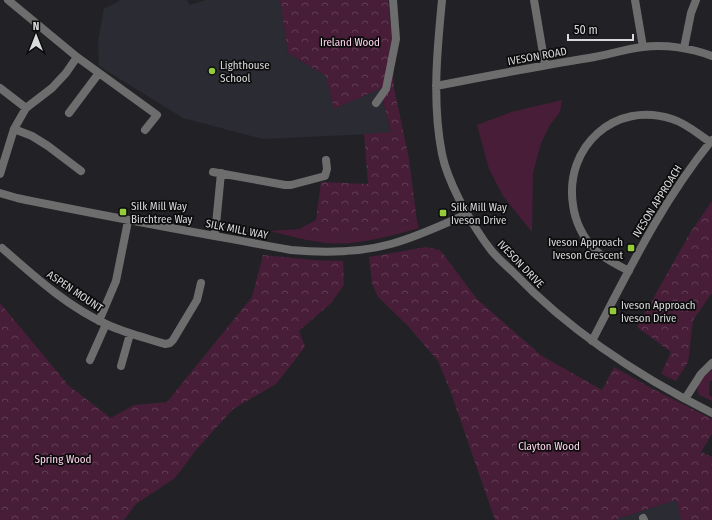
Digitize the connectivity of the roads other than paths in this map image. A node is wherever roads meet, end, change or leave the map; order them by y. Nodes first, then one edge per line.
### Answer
1 (8, 0) edge
2 (393, 0) edge
3 (442, 0) edge
4 (534, 0) edge
5 (635, 0) edge
6 (696, 0) edge
7 (644, 47) junction
8 (684, 48) junction
9 (712, 56) edge
10 (77, 57) junction
11 (545, 65) junction
12 (98, 73) junction
13 (436, 86) junction
14 (0, 88) edge
15 (376, 103) dead end
16 (26, 108) junction
17 (69, 113) dead end
18 (14, 129) junction
19 (145, 130) dead end
20 (711, 141) edge
21 (326, 160) dead end
22 (81, 171) dead end
23 (213, 172) dead end
24 (222, 173) junction
25 (0, 174) edge
26 (0, 193) edge
27 (467, 214) junction
28 (128, 221) junction
29 (215, 236) junction
30 (2, 248) dead end
31 (628, 271) junction
32 (201, 283) dead end
33 (102, 322) junction
34 (130, 334) junction
35 (592, 341) junction
36 (90, 360) dead end
37 (712, 364) edge
38 (121, 366) dead end
39 (685, 400) junction
40 (712, 413) edge

1 - 10 street
2 - 15 street
3 - 13 street, IVESON DRIVE
4 - 11 street
5 - 7 street
6 - 8 street
7 - 8 street, IVESON ROAD
7 - 11 street, IVESON ROAD
8 - 9 street, IVESON ROAD
10 - 12 street
10 - 16 street
11 - 13 street, IVESON ROAD
12 - 17 street
12 - 19 street
13 - 27 street, IVESON DRIVE
14 - 16 street
16 - 18 street
18 - 22 street
18 - 25 street
20 - 31 street, IVESON APPROACH
20 - 31 street
21 - 24 street
23 - 24 street
24 - 29 street
26 - 28 street, SILK MILL WAY
27 - 29 street, SILK MILL WAY
27 - 35 street, IVESON DRIVE
28 - 29 street, SILK MILL WAY
28 - 33 street
30 - 33 street, ASPEN MOUNT
31 - 35 street, IVESON APPROACH
32 - 34 street, ASPEN MOUNT
33 - 34 street, ASPEN MOUNT
33 - 36 street
34 - 38 street
35 - 39 street, IVESON DRIVE
37 - 39 street
39 - 40 street, IVESON DRIVE

